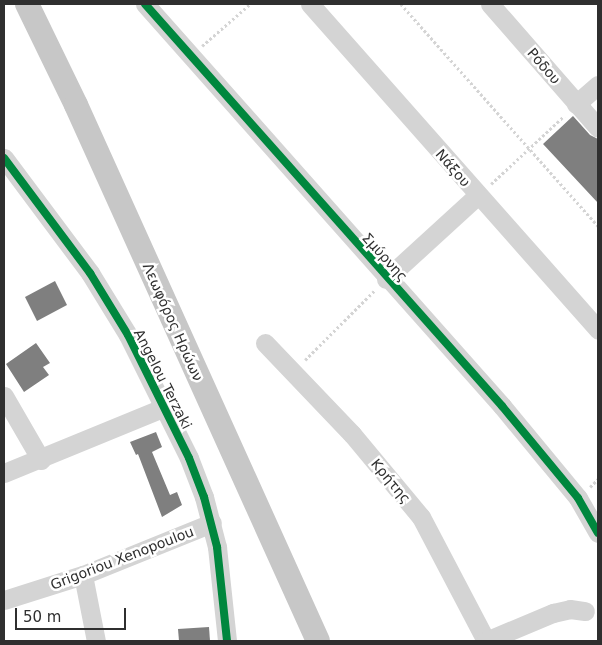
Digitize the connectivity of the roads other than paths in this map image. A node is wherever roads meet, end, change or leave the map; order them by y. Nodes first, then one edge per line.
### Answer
1 (145, 4) edge
2 (310, 4) edge
3 (490, 4) edge
4 (28, 6) edge
5 (598, 85) edge
6 (576, 104) junction
7 (598, 128) edge
8 (4, 158) edge
9 (477, 196) junction
10 (386, 279) junction
11 (598, 330) edge
12 (265, 343) dead end
13 (4, 396) edge
14 (164, 407) junction
15 (41, 460) junction
16 (4, 472) edge
17 (212, 523) junction
18 (598, 533) edge
19 (83, 575) junction
20 (4, 600) edge
21 (585, 612) dead end
22 (96, 641) edge
23 (227, 641) edge
24 (318, 641) edge
25 (486, 641) edge

1 - 10 street, Σμύρνης
2 - 9 street, Νάξου
3 - 6 street, Ρόδου
4 - 24 main road, Λεωφόρος Ηρώων
5 - 6 street
6 - 7 street, Ρόδου
8 - 14 street, Angelou Terzaki
9 - 10 street
9 - 11 street, Νάξου
10 - 18 street, Σμύρνης
12 - 25 street, Κρήτης
13 - 15 street
14 - 15 street
14 - 17 street, Angelou Terzaki
15 - 16 street
17 - 19 street, Grigoriou Xenopoulou
17 - 23 street, Angelou Terzaki
19 - 20 street, Grigoriou Xenopoulou
19 - 22 street
21 - 25 street

